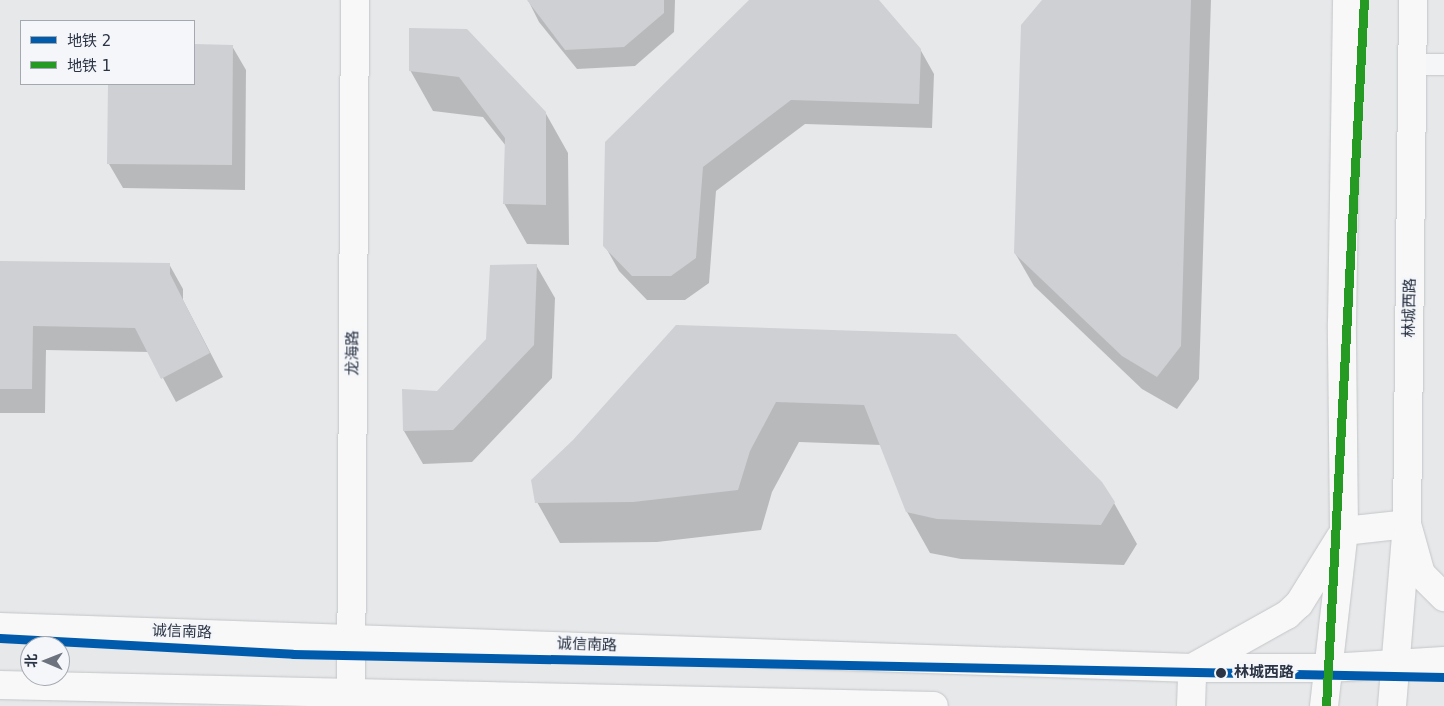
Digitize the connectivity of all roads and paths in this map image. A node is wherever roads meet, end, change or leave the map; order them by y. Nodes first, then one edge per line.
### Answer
1 (355, 0) edge
2 (1347, 0) edge
3 (1413, 0) edge
4 (1412, 64) junction
5 (1444, 64) edge
6 (1407, 524) junction
7 (1344, 531) junction
8 (1444, 597) edge
9 (0, 626) edge
10 (352, 637) junction
11 (1444, 661) edge
12 (1396, 664) junction
13 (1192, 668) junction
14 (1329, 668) junction
15 (0, 685) edge
16 (351, 699) edge
17 (803, 704) edge
18 (934, 706) edge
19 (1191, 706) edge
20 (1324, 706) edge
21 (1392, 706) edge

1 - 10 main road, 龙海路
2 - 7 main road
3 - 4 main road, 林城西路
4 - 5 street
4 - 6 main road, 林城西路
6 - 7 main road
6 - 8 main road
6 - 12 main road, 林城西路
7 - 13 main road
7 - 14 main road
9 - 10 main road, 诚信南路
10 - 13 main road, 诚信南路
10 - 16 main road, 龙海路
11 - 12 main road, 诚信南路
12 - 14 main road, 诚信南路
12 - 21 main road, 林城西路
13 - 14 main road, 诚信南路
13 - 19 main road
14 - 20 main road
15 - 16 main road
16 - 17 main road
17 - 18 main road

